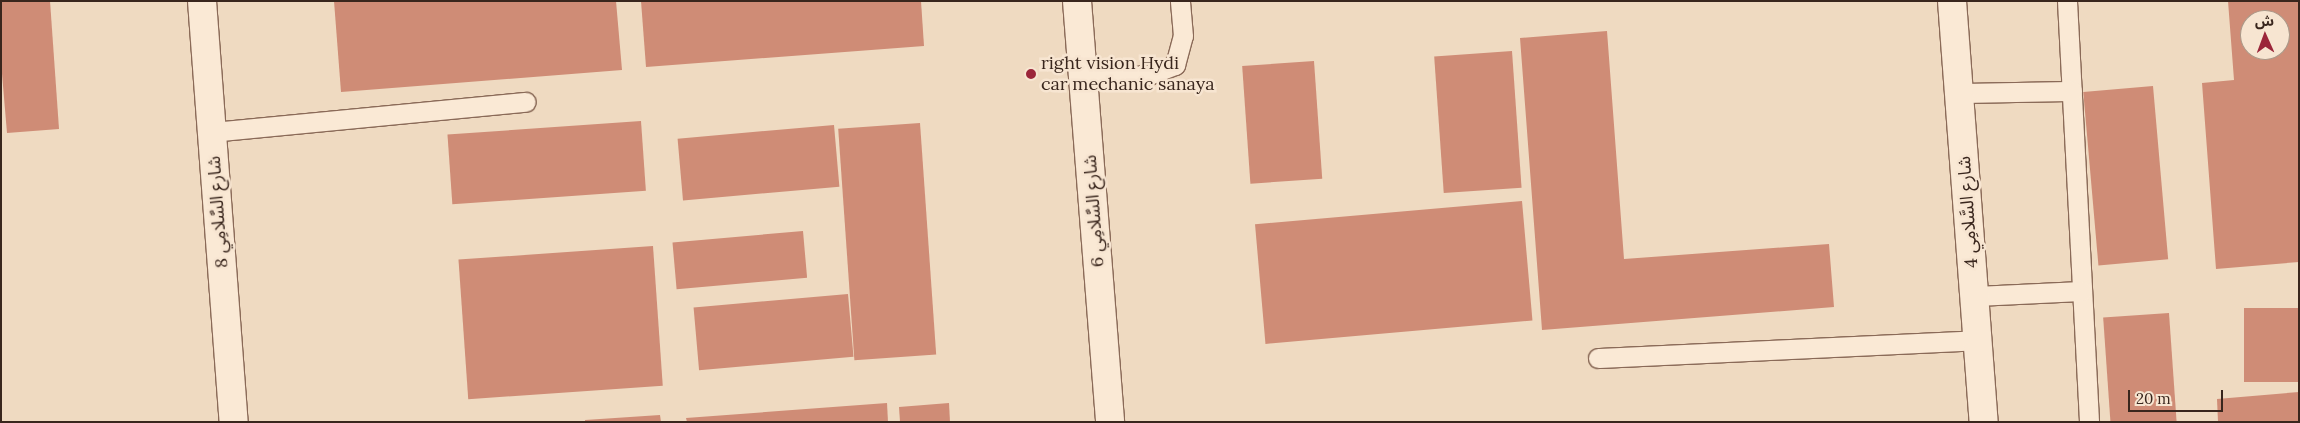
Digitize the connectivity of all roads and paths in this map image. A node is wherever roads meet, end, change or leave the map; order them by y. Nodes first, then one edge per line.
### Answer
1 (202, 1) edge
2 (1077, 1) edge
3 (1180, 1) edge
4 (1952, 1) edge
5 (2068, 1) edge
6 (1083, 80) junction
7 (2072, 91) junction
8 (1959, 93) junction
9 (526, 102) dead end
10 (212, 132) junction
11 (2082, 291) junction
12 (1975, 296) junction
13 (1978, 340) junction
14 (1598, 358) dead end
15 (234, 422) edge
16 (1110, 422) edge
17 (1984, 422) edge
18 (2089, 422) edge

1 - 10 street, شارع السَّلامِي 8
2 - 6 street, شارع السَّلامِي 6
3 - 6 lane
4 - 8 street, شارع السَّلامِي 4
5 - 7 lane
6 - 16 street, شارع السَّلامِي 6
7 - 8 lane
7 - 11 lane
8 - 12 street, شارع السَّلامِي 4
9 - 10 lane
10 - 15 street, شارع السَّلامِي 8
11 - 12 lane
11 - 18 lane
12 - 13 street, شارع السَّلامِي 4
13 - 14 lane
13 - 17 street, شارع السَّلامِي 4

